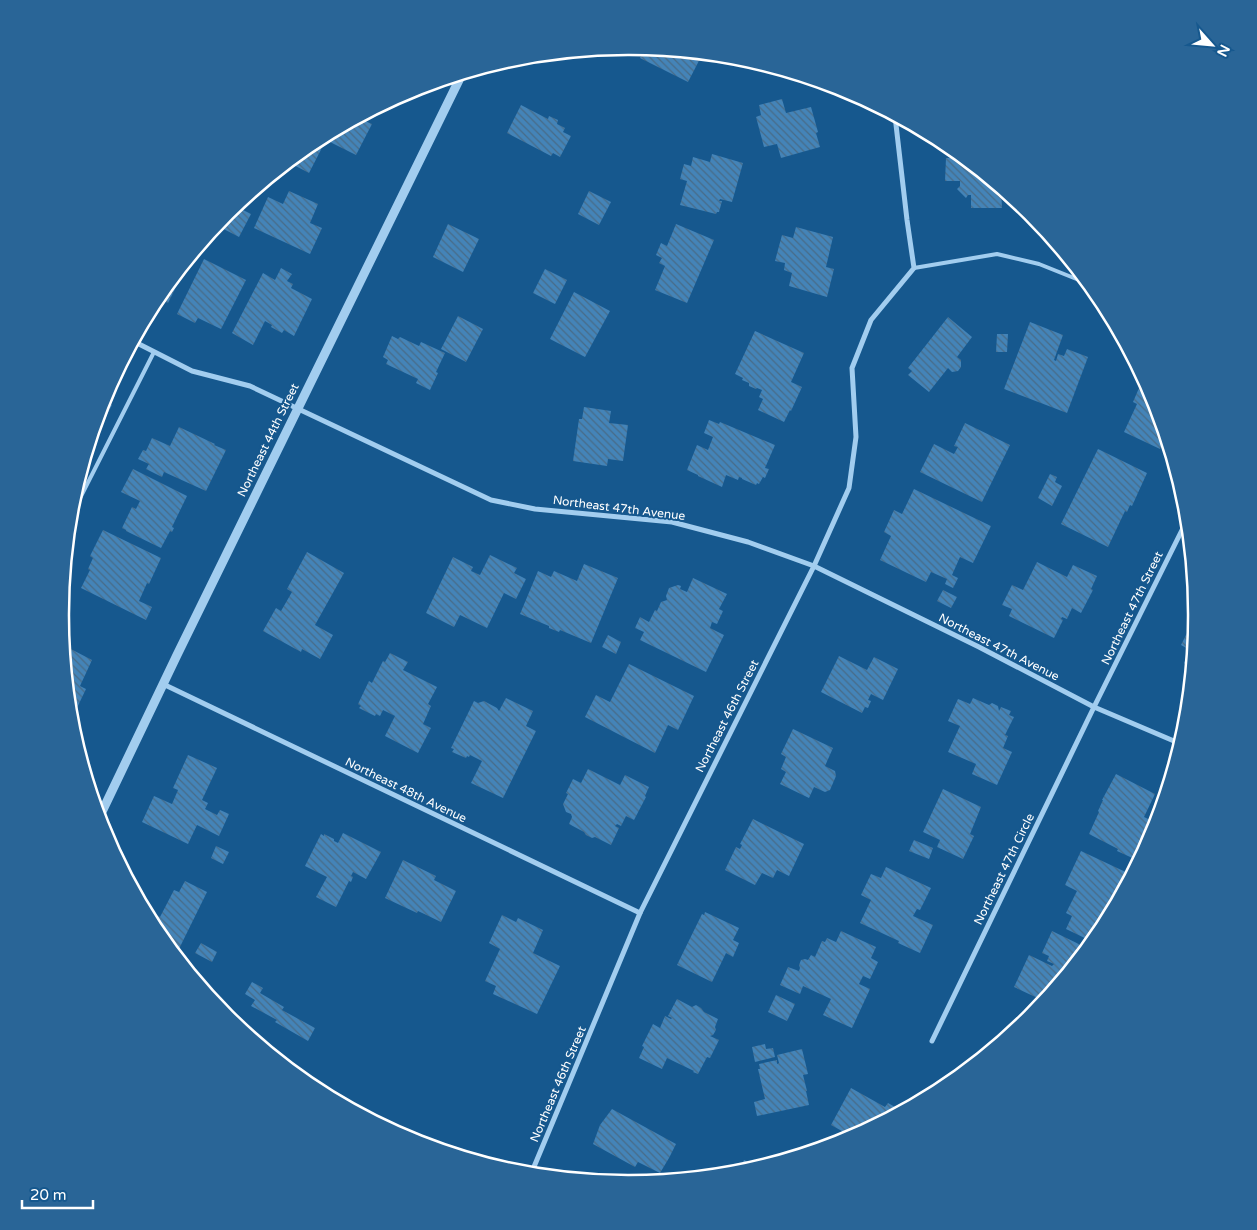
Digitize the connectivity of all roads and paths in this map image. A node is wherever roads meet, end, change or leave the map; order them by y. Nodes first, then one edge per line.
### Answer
1 (458, 82) edge
2 (896, 123) edge
3 (914, 268) junction
4 (1076, 279) edge
5 (139, 345) edge
6 (154, 352) junction
7 (298, 409) junction
8 (82, 495) edge
9 (1182, 530) edge
10 (814, 566) junction
11 (163, 684) junction
12 (1094, 707) junction
13 (1174, 741) edge
14 (103, 808) edge
15 (640, 913) junction
16 (932, 1040) dead end
17 (534, 1167) edge

1 - 7 street, Northeast 44th Street
2 - 3 street
3 - 4 lane
3 - 10 street, Northeast 46th Street
5 - 6 street, Northeast 47th Avenue
6 - 7 street, Northeast 47th Avenue
6 - 8 lane
7 - 10 street, Northeast 47th Avenue
7 - 11 street, Northeast 44th Street
9 - 12 street, Northeast 47th Street
10 - 12 street, Northeast 47th Avenue
10 - 15 street, Northeast 46th Street
11 - 14 street, Northeast 44th Street
11 - 15 street, Northeast 48th Avenue
12 - 13 street, Northeast 47th Avenue
12 - 16 street, Northeast 47th Circle
15 - 17 street, Northeast 46th Street

